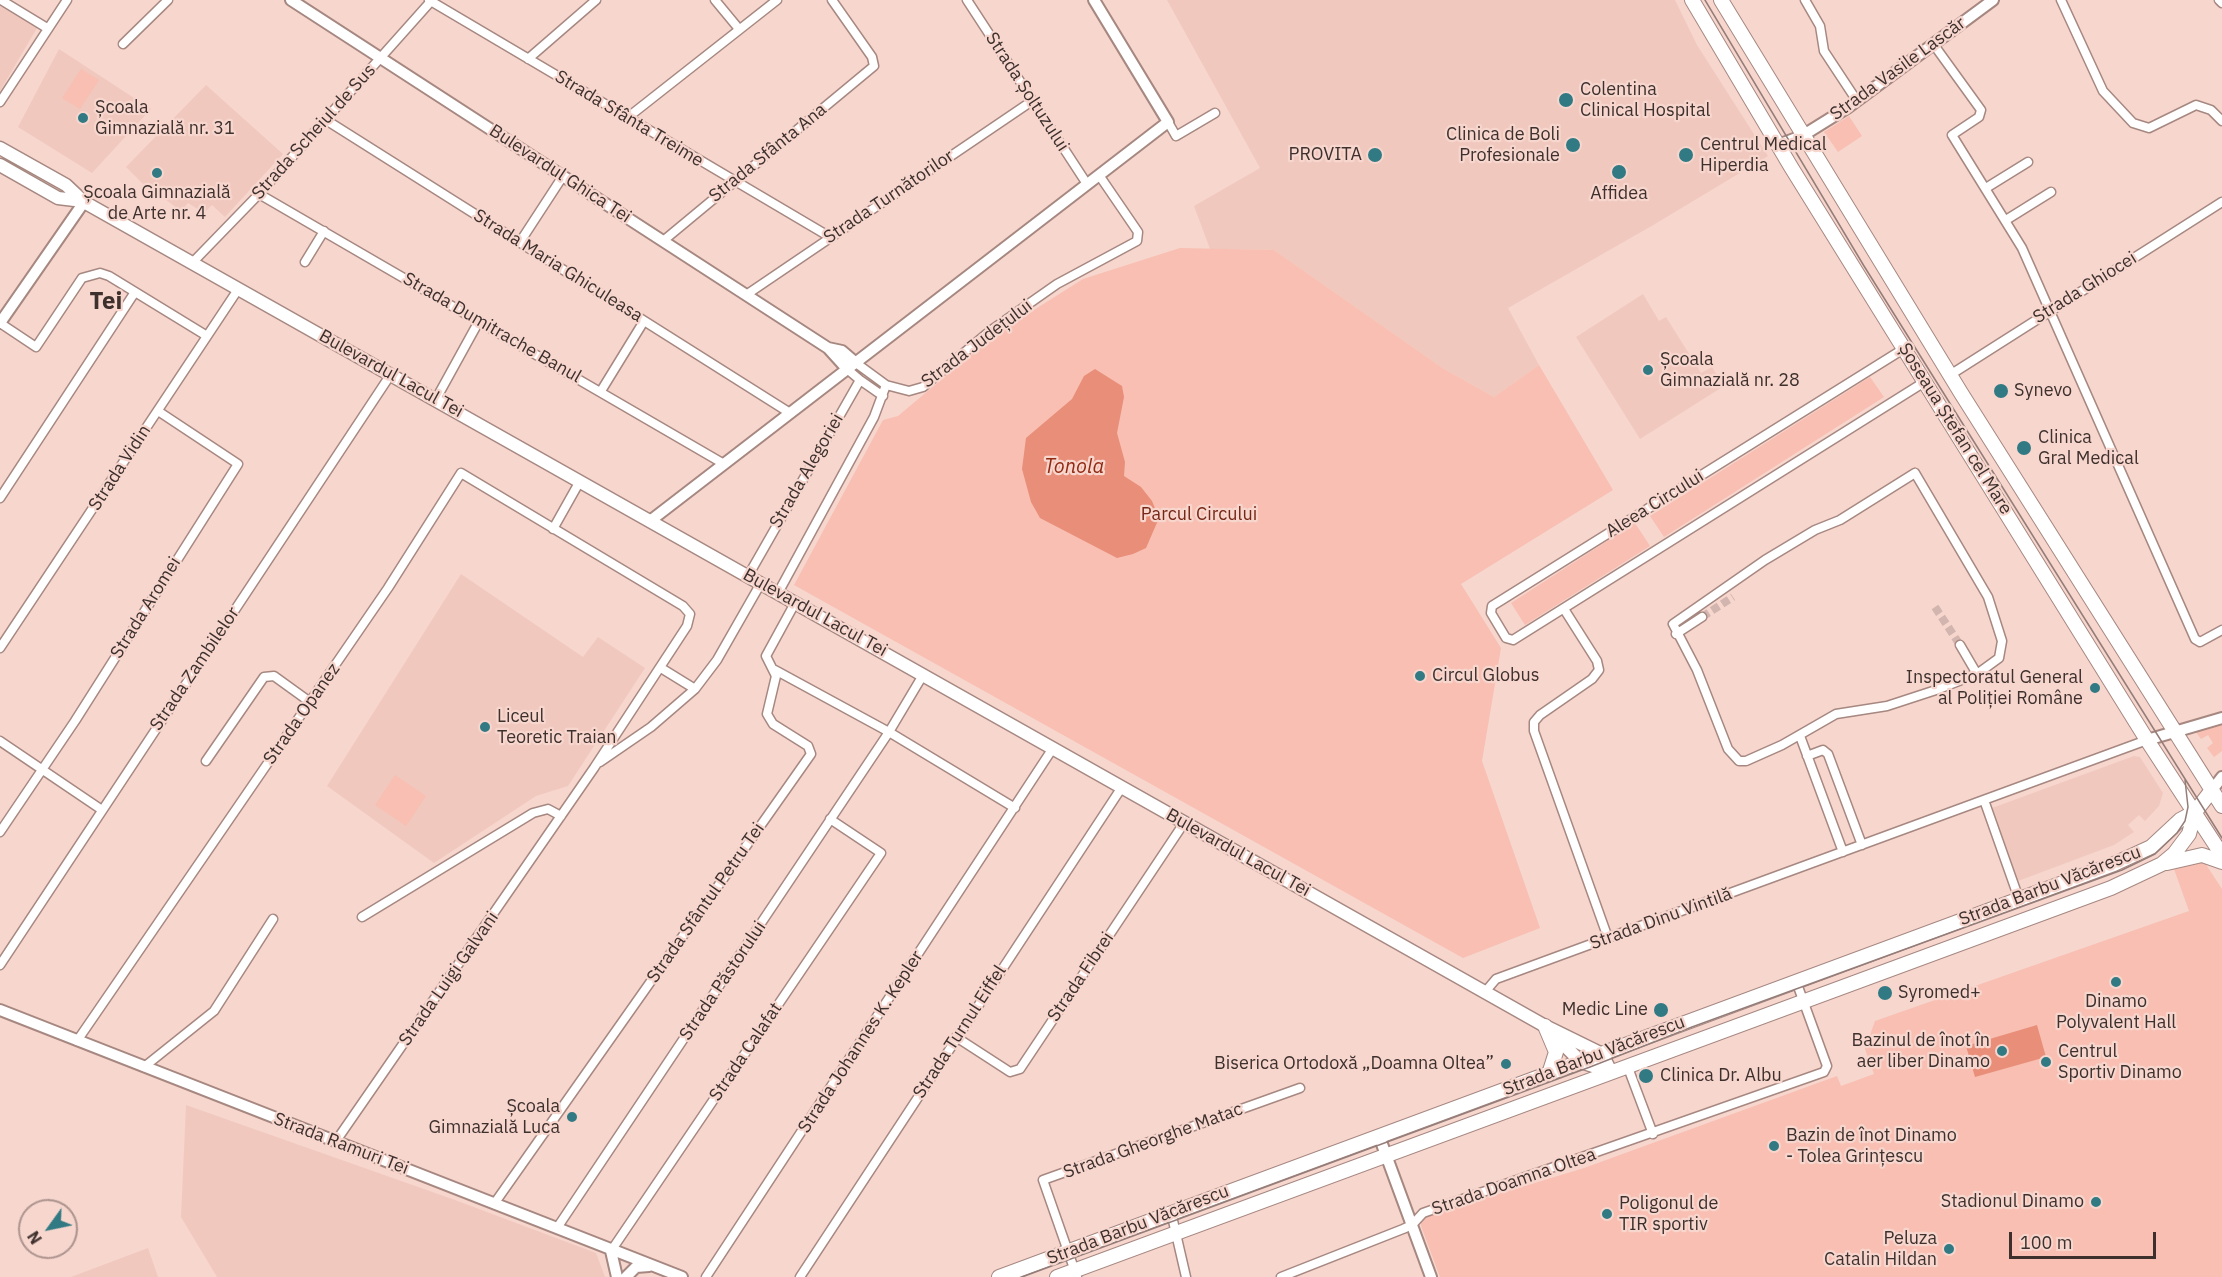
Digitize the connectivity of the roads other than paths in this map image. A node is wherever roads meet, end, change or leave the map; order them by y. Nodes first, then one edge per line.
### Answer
1 (1, 0) edge
2 (67, 0) edge
3 (168, 0) edge
4 (291, 0) edge
5 (430, 0) edge
6 (596, 0) edge
7 (715, 0) edge
8 (777, 0) edge
9 (832, 0) edge
10 (968, 0) edge
11 (1692, 0) edge
12 (1721, 0) edge
13 (1805, 0) edge
14 (1993, 0) edge
15 (2061, 0) edge
16 (2219, 0) edge
17 (1098, 1) edge
18 (2222, 3) edge
19 (47, 28) junction
20 (739, 29) junction
21 (123, 45) dead end
22 (1934, 45) junction
23 (380, 58) junction
24 (528, 59) junction
25 (1032, 101) junction
26 (1857, 101) junction
27 (0, 102) edge
28 (1215, 112) dead end
29 (627, 118) junction
30 (326, 120) junction
31 (1168, 122) junction
32 (2222, 122) edge
33 (1802, 136) junction
34 (1778, 145) junction
35 (0, 148) edge
36 (2028, 162) dead end
37 (0, 165) edge
38 (563, 176) junction
39 (1098, 176) junction
40 (733, 181) junction
41 (1087, 184) junction
42 (1986, 188) junction
43 (2050, 192) dead end
44 (259, 194) junction
45 (84, 202) junction
46 (2222, 202) edge
47 (2006, 220) junction
48 (324, 231) junction
49 (830, 237) junction
50 (663, 241) junction
51 (520, 242) junction
52 (194, 262) junction
53 (305, 262) dead end
54 (239, 288) junction
55 (135, 292) junction
56 (746, 294) junction
57 (2049, 310) junction
58 (479, 321) junction
59 (644, 321) junction
60 (0, 323) edge
61 (207, 336) junction
62 (1905, 348) junction
63 (852, 366) junction
64 (391, 374) junction
65 (1950, 375) junction
66 (860, 380) junction
67 (1926, 381) junction
68 (886, 384) junction
69 (601, 391) junction
70 (883, 396) junction
71 (436, 399) junction
72 (158, 411) junction
73 (790, 413) junction
74 (724, 464) junction
75 (580, 481) junction
76 (0, 498) edge
77 (650, 520) junction
78 (553, 529) junction
79 (748, 576) junction
80 (761, 584) junction
81 (778, 593) junction
82 (795, 603) junction
83 (1564, 609) junction
84 (1702, 617) tunnel mouth
85 (2222, 630) edge
86 (1676, 634) junction
87 (1960, 645) tunnel mouth
88 (0, 648) edge
89 (661, 668) junction
90 (775, 670) junction
91 (1977, 674) junction
92 (923, 675) junction
93 (695, 689) junction
94 (310, 702) junction
95 (2222, 718) edge
96 (889, 732) junction
97 (2175, 732) junction
98 (1800, 736) junction
99 (2147, 740) junction
100 (0, 741) edge
101 (1053, 748) junction
102 (1807, 756) junction
103 (206, 761) dead end
104 (597, 764) junction
105 (43, 769) junction
106 (2222, 777) edge
107 (1122, 788) junction
108 (2212, 790) junction
109 (1984, 800) junction
110 (2222, 806) edge
111 (1015, 808) junction
112 (102, 810) junction
113 (2195, 812) junction
114 (561, 816) junction
115 (830, 819) junction
116 (1184, 823) junction
117 (0, 832) edge
118 (1862, 845) junction
119 (1843, 852) junction
120 (2222, 855) edge
121 (2222, 862) edge
122 (2162, 864) junction
123 (2019, 898) junction
124 (362, 917) dead end
125 (273, 919) dead end
126 (1608, 938) junction
127 (0, 965) edge
128 (1796, 981) junction
129 (1485, 992) junction
130 (1803, 1000) junction
131 (0, 1011) edge
132 (1545, 1026) junction
133 (956, 1037) junction
134 (77, 1041) junction
135 (1602, 1054) junction
136 (1581, 1062) junction
137 (1627, 1065) junction
138 (144, 1067) junction
139 (1611, 1072) junction
140 (1549, 1074) junction
141 (1300, 1088) dead end
142 (1653, 1134) junction
143 (1379, 1136) junction
144 (336, 1141) junction
145 (1386, 1155) junction
146 (494, 1204) junction
147 (1171, 1212) junction
148 (1412, 1225) junction
149 (557, 1228) junction
150 (1176, 1231) junction
151 (611, 1251) junction
152 (1068, 1251) junction
153 (652, 1265) junction
154 (1076, 1273) edge
155 (617, 1277) edge
156 (626, 1277) edge
157 (682, 1277) edge
158 (706, 1277) edge
159 (800, 1277) edge
160 (999, 1277) edge
161 (1058, 1277) edge
162 (1186, 1277) edge
163 (1281, 1277) edge
164 (1431, 1277) edge

1 - 19 street
2 - 19 street
3 - 21 street
4 - 23 street, Bulevardul Ghica Tei
5 - 23 street, Strada Scheiul de Sus
5 - 24 street, Strada Sfânta Treime
6 - 24 street
7 - 20 street
8 - 20 street
9 - 40 street, Strada Sfânta Ana
10 - 25 street, Strada Șoltuzului
11 - 34 main road, Șoseaua Ștefan cel Mare
12 - 33 main road, Șoseaua Ștefan cel Mare
13 - 26 street
14 - 22 street, Strada Vasile Lascăr
15 - 32 street
16 - 18 street
17 - 31 street
19 - 27 street
20 - 29 street
22 - 26 street, Strada Vasile Lascăr
22 - 42 street
23 - 30 street, Strada Scheiul de Sus
23 - 38 street, Bulevardul Ghica Tei
24 - 29 street, Strada Sfânta Treime
25 - 41 street, Strada Șoltuzului
25 - 49 street, Strada Turnătorilor
26 - 33 street, Strada Vasile Lascăr
28 - 31 street
29 - 40 street, Strada Sfânta Treime
30 - 44 street, Strada Scheiul de Sus
30 - 51 street, Strada Maria Ghiculeasa
31 - 39 street
33 - 34 street, Strada Vasile Lascăr
33 - 65 main road, Șoseaua Ștefan cel Mare
34 - 62 main road, Șoseaua Ștefan cel Mare
35 - 45 main road, Bulevardul Lacul Tei
36 - 42 street
37 - 45 main road, Bulevardul Lacul Tei
38 - 50 street, Bulevardul Ghica Tei
38 - 51 street
39 - 41 street
39 - 68 street, Strada Județului
40 - 49 street, Strada Sfânta Treime
40 - 50 street, Strada Sfânta Ana
41 - 63 street
42 - 47 street
43 - 47 street
44 - 48 street, Strada Dumitrache Banul
44 - 52 street, Strada Scheiul de Sus
45 - 52 main road, Bulevardul Lacul Tei
45 - 60 street
46 - 57 street, Strada Ghiocei
47 - 57 street
48 - 53 street
48 - 58 street, Strada Dumitrache Banul
49 - 56 street, Strada Turnătorilor
50 - 56 street, Bulevardul Ghica Tei
51 - 59 street, Strada Maria Ghiculeasa
52 - 54 main road, Bulevardul Lacul Tei
54 - 61 street, Strada Vidin
54 - 64 main road, Bulevardul Lacul Tei
55 - 60 street
55 - 61 street
55 - 76 street
56 - 63 street, Bulevardul Ghica Tei
57 - 65 street, Strada Ghiocei
57 - 85 street
58 - 69 street, Strada Dumitrache Banul
58 - 71 street
59 - 69 street
59 - 73 street, Strada Maria Ghiculeasa
61 - 72 street, Strada Vidin
62 - 67 main road, Șoseaua Ștefan cel Mare
62 - 83 street, Aleea Circului
63 - 66 street
63 - 68 street
63 - 73 street
64 - 71 main road, Bulevardul Lacul Tei
64 - 112 street, Strada Zambilelor
65 - 97 main road, Șoseaua Ștefan cel Mare
66 - 70 street
66 - 79 street, Strada Alegoriei
67 - 83 street, Aleea Circului
67 - 99 main road, Șoseaua Ștefan cel Mare
68 - 70 street
69 - 74 street, Strada Dumitrache Banul
70 - 81 street
71 - 75 main road, Bulevardul Lacul Tei
72 - 88 street, Strada Vidin
72 - 105 street, Strada Aromei
73 - 74 street
74 - 77 street
75 - 77 main road, Bulevardul Lacul Tei
75 - 78 street
77 - 79 main road, Bulevardul Lacul Tei
78 - 89 street, Strada Opanez
78 - 94 street, Strada Opanez
79 - 80 main road, Bulevardul Lacul Tei
80 - 81 main road, Bulevardul Lacul Tei
80 - 93 street, Strada Luigi Galvani
81 - 82 main road, Bulevardul Lacul Tei
82 - 90 street, Strada Sfântul Petru Tei
82 - 92 main road, Bulevardul Lacul Tei
83 - 126 street
84 - 86 street
86 - 91 street
86 - 98 street
87 - 91 street
89 - 93 street
89 - 104 street, Strada Luigi Galvani
90 - 96 street
90 - 146 street, Strada Sfântul Petru Tei
91 - 98 street
92 - 96 street, Strada Păstorului
92 - 101 main road, Bulevardul Lacul Tei
93 - 104 street, Strada Luigi Galvani
94 - 103 street
94 - 134 street, Strada Opanez
95 - 97 street
96 - 111 street
96 - 115 street, Strada Păstorului
97 - 99 street
97 - 108 main road, Șoseaua Ștefan cel Mare
98 - 102 street
99 - 109 street, Strada Dinu Vintilă
99 - 113 main road, Șoseaua Ștefan cel Mare
100 - 105 street
101 - 107 main road, Bulevardul Lacul Tei
101 - 111 street, Strada Johannes K. Kepler
102 - 118 street
102 - 119 street
104 - 114 street, Strada Luigi Galvani
105 - 112 street
105 - 117 street, Strada Aromei
106 - 108 street
107 - 116 main road, Bulevardul Lacul Tei
107 - 133 street, Strada Turnul Eiffel
108 - 110 main road, Șoseaua Ștefan cel Mare
108 - 113 main road
109 - 118 street, Strada Dinu Vintilă
109 - 123 street
111 - 158 street, Strada Johannes K. Kepler
112 - 127 street, Strada Zambilelor
113 - 120 main road, Șoseaua Ștefan cel Mare
113 - 122 main road, Strada Barbu Văcărescu
113 - 123 main road, Strada Barbu Văcărescu
114 - 124 street
114 - 144 street, Strada Luigi Galvani
115 - 149 street, Strada Păstorului
115 - 151 street, Strada Calafat
116 - 129 main road, Bulevardul Lacul Tei
116 - 133 street, Strada Fibrei
118 - 119 street, Strada Dinu Vintilă
119 - 126 street, Strada Dinu Vintilă
121 - 122 main road
122 - 130 main road, Strada Barbu Văcărescu
123 - 128 main road, Strada Barbu Văcărescu
125 - 138 street
126 - 129 street, Strada Dinu Vintilă
128 - 130 street, Strada Doamna Oltea
128 - 135 main road, Strada Barbu Văcărescu
129 - 132 main road, Bulevardul Lacul Tei
130 - 137 main road, Strada Barbu Văcărescu
130 - 142 street, Strada Doamna Oltea
131 - 134 street, Strada Ramuri Tei
132 - 135 main road, Bulevardul Lacul Tei
132 - 136 main road, Bulevardul Lacul Tei
132 - 140 main road
133 - 159 street, Strada Turnul Eiffel
134 - 138 street, Strada Ramuri Tei
135 - 136 main road, Strada Barbu Văcărescu
135 - 139 main road
136 - 139 main road, Bulevardul Lacul Tei
136 - 140 main road, Strada Barbu Văcărescu
137 - 139 main road, Strada Barbu Văcărescu
137 - 142 street
138 - 144 street, Strada Ramuri Tei
139 - 145 main road, Strada Barbu Văcărescu
140 - 143 main road, Strada Barbu Văcărescu
141 - 152 street, Strada Gheorghe Matac
142 - 148 street, Strada Doamna Oltea
143 - 145 street
143 - 147 main road, Strada Barbu Văcărescu
144 - 146 street, Strada Ramuri Tei
145 - 148 street
145 - 150 main road, Strada Barbu Văcărescu
146 - 149 street, Strada Ramuri Tei
147 - 150 street
147 - 152 main road, Strada Barbu Văcărescu
148 - 163 street, Strada Doamna Oltea
148 - 164 street
149 - 151 street, Strada Ramuri Tei
150 - 154 main road, Strada Barbu Văcărescu
150 - 162 street
151 - 153 street, Strada Ramuri Tei
151 - 155 street
152 - 154 street
152 - 160 main road, Strada Barbu Văcărescu
153 - 156 street
153 - 157 street, Strada Ramuri Tei
154 - 161 main road, Strada Barbu Văcărescu

